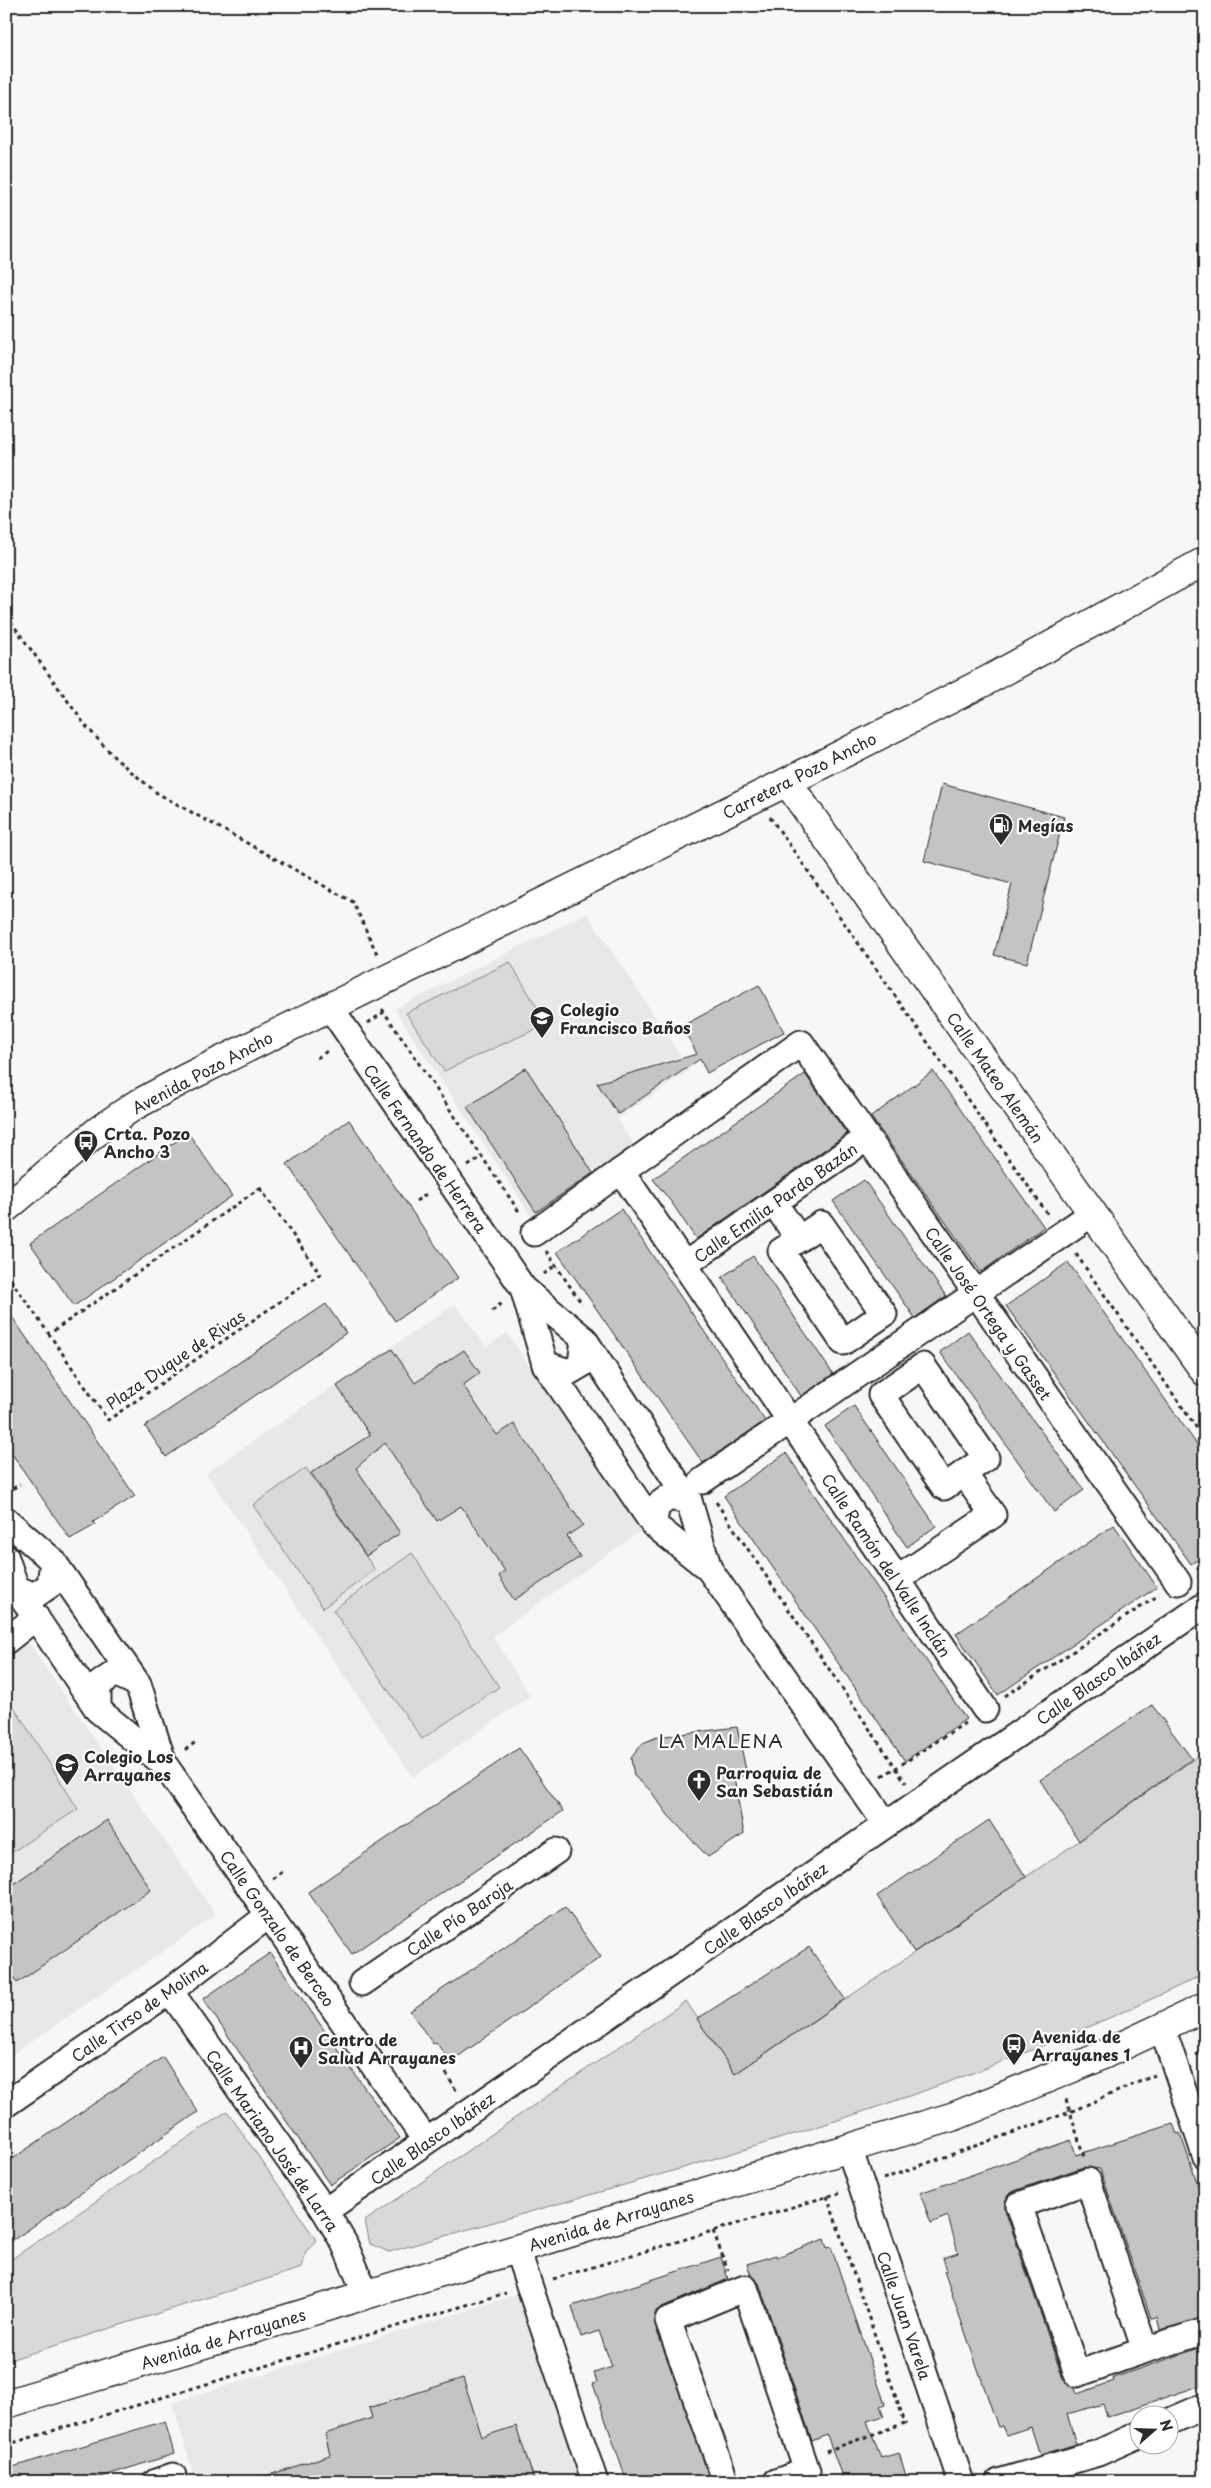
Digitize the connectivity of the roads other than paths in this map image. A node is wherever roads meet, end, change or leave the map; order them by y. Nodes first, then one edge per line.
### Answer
1 (1205, 561) edge
2 (787, 782) junction
3 (388, 977) joint
4 (330, 1007) junction
5 (866, 1138) junction
6 (621, 1171) junction
7 (774, 1203) junction
8 (6, 1208) edge
9 (1093, 1213) junction
10 (534, 1233) dead end
11 (799, 1239) junction
12 (684, 1265) junction
13 (523, 1288) junction
14 (975, 1294) junction
15 (862, 1329) junction
16 (584, 1339) junction
17 (882, 1357) junction
18 (545, 1364) junction
19 (1205, 1372) edge
20 (899, 1382) junction
21 (790, 1421) junction
22 (964, 1474) junction
23 (696, 1491) junction
24 (6, 1520) edge
25 (653, 1524) junction
26 (6, 1558) edge
27 (53, 1561) junction
28 (709, 1568) junction
29 (897, 1579) junction
30 (1178, 1582) dead end
31 (16, 1588) junction
32 (1205, 1605) edge
33 (36, 1617) junction
34 (6, 1641) edge
35 (138, 1684) junction
36 (985, 1709) dead end
37 (98, 1710) junction
38 (164, 1764) junction
39 (886, 1824) junction
40 (556, 1851) dead end
41 (269, 1915) junction
42 (362, 1983) dead end
43 (170, 1991) junction
44 (1205, 2007) edge
45 (1162, 2028) junction
46 (6, 2104) edge
47 (426, 2141) junction
48 (849, 2148) junction
49 (1205, 2155) edge
50 (325, 2211) junction
51 (516, 2249) junction
52 (366, 2294) junction
53 (1205, 2331) edge
54 (1145, 2350) junction
55 (6, 2404) edge
56 (1205, 2406) edge
57 (1178, 2418) edge
58 (1128, 2440) edge
59 (595, 2482) edge
60 (726, 2482) edge
61 (776, 2482) edge
62 (961, 2482) edge
63 (999, 2482) edge

1 - 2 street, Carretera Pozo Ancho
2 - 3 street, Carretera Pozo Ancho
2 - 9 street, Calle Mateo Alemán
3 - 4 street, Avenida Pozo Ancho
4 - 8 street, Avenida Pozo Ancho
4 - 13 street, Calle Fernando de Herrera
5 - 6 street, Calle José Ortega y Gasset
5 - 7 street, Calle Emilia Pardo Bazán
5 - 14 street, Calle José Ortega y Gasset
6 - 10 street
6 - 12 street, Calle Ramón del Valle Inclán
7 - 11 street
7 - 12 street, Calle Emilia Pardo Bazán
9 - 14 street
9 - 19 street, Calle Mateo Alemán
11 - 15 street
11 - 15 street
12 - 21 street, Calle Ramón del Valle Inclán
13 - 16 street, Calle Fernando de Herrera
13 - 18 street, Calle Fernando de Herrera
14 - 17 street
14 - 30 street, Calle José Ortega y Gasset
15 - 17 street
16 - 18 street
16 - 23 street, Calle Fernando de Herrera
17 - 20 street
17 - 21 street
18 - 25 street, Calle Fernando de Herrera
20 - 22 street
20 - 22 street
21 - 23 street
21 - 29 street, Calle Ramón del Valle Inclán
22 - 29 street
23 - 25 street
23 - 28 street, Calle Fernando de Herrera
24 - 27 street, Calle Gonzalo de Berceo
25 - 28 street, Calle Fernando de Herrera
26 - 31 street, Calle Gonzalo de Berceo
27 - 31 street
27 - 35 street, Calle Gonzalo de Berceo
28 - 39 street, Calle Fernando de Herrera
29 - 36 street, Calle Ramón del Valle Inclán
31 - 33 street, Calle Gonzalo de Berceo
32 - 39 street, Calle Blasco Ibáñez
33 - 34 street
33 - 37 street, Calle Gonzalo de Berceo
35 - 37 street
35 - 38 street, Calle Gonzalo de Berceo
37 - 38 street, Calle Gonzalo de Berceo
38 - 41 street, Calle Gonzalo de Berceo
39 - 47 street, Calle Blasco Ibáñez
40 - 42 street, Calle Pío Baroja
41 - 43 street, Calle Tirso de Molina
41 - 47 street, Calle Gonzalo de Berceo
43 - 46 street, Calle Tirso de Molina
43 - 50 street, Calle Mariano José de Larra
44 - 45 street, Avenida de Arrayanes
45 - 48 street, Avenida de Arrayanes
45 - 49 street
47 - 50 street, Calle Blasco Ibáñez
48 - 51 street, Avenida de Arrayanes
48 - 62 street, Calle Juan Varela
50 - 52 street, Calle Mariano José de Larra
51 - 52 street, Avenida de Arrayanes
51 - 59 street
52 - 55 street, Avenida de Arrayanes
53 - 54 street
54 - 54 street
56 - 57 street
58 - 63 street
60 - 61 street

